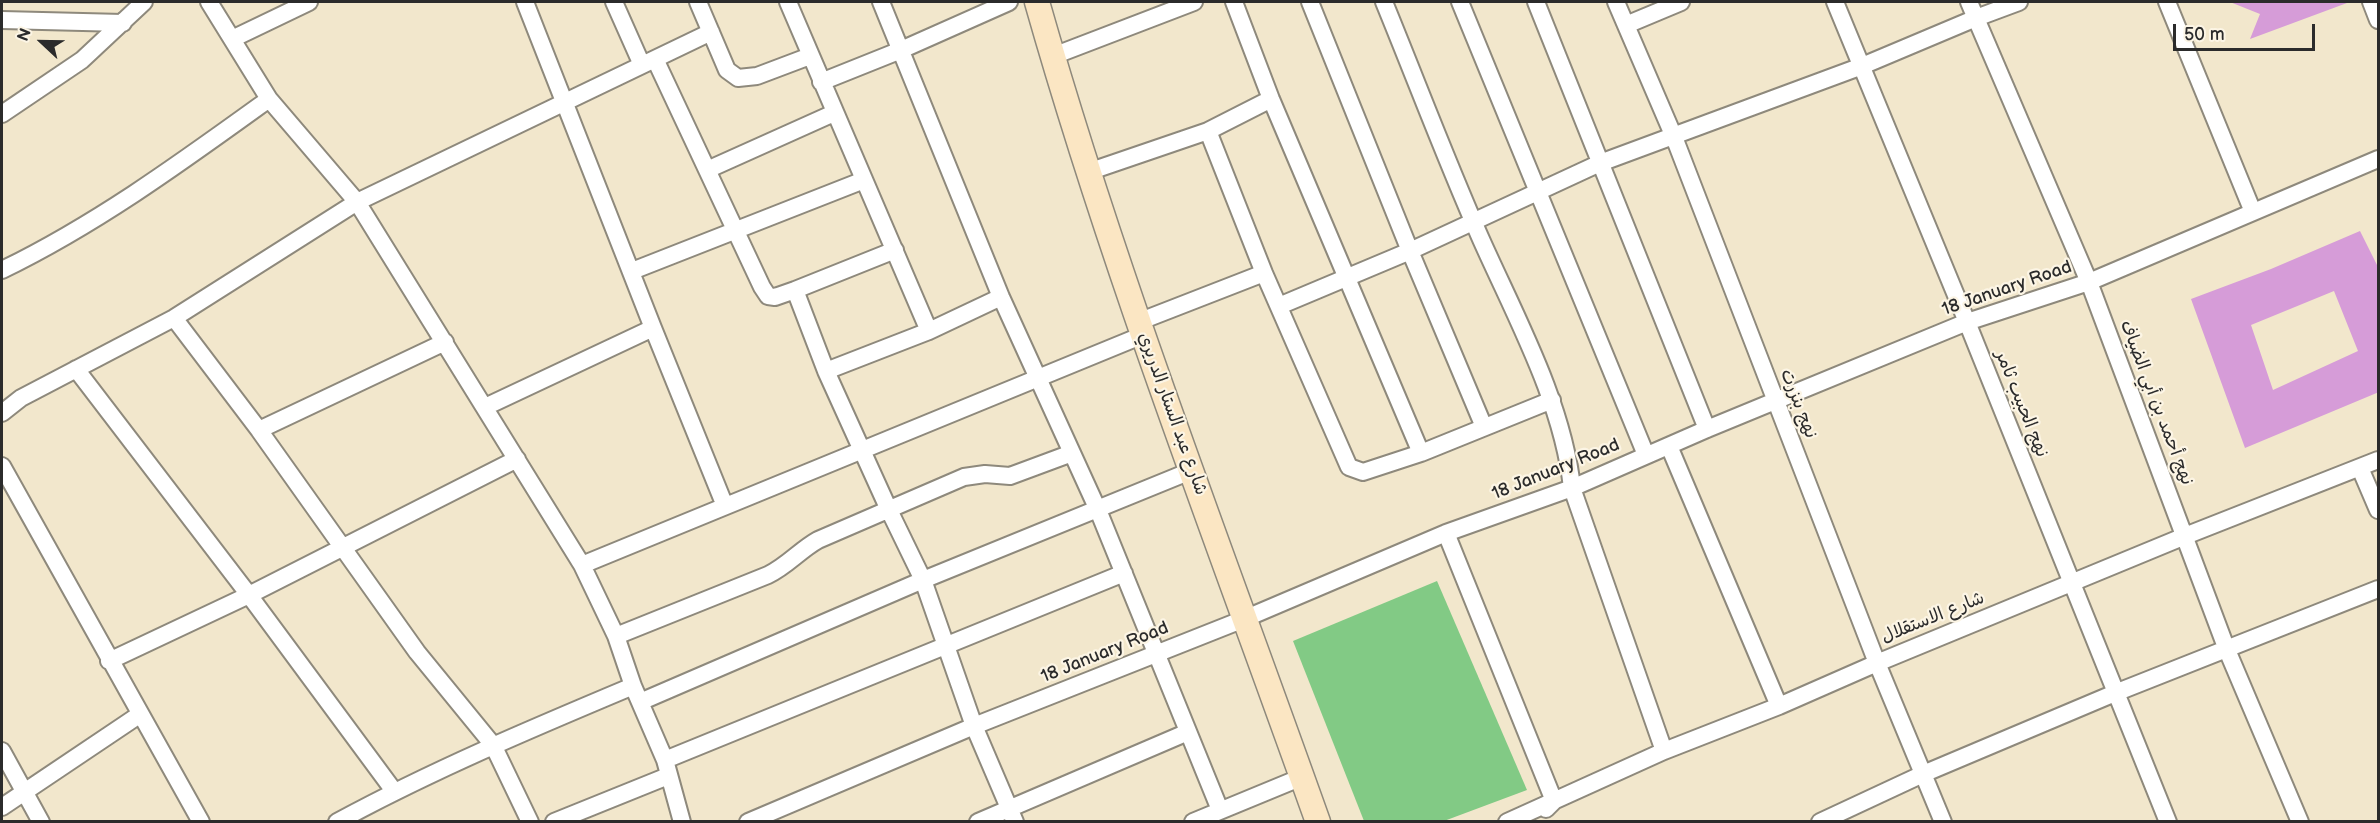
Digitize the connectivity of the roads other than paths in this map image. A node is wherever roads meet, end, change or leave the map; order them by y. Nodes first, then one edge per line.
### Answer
1 (144, 2) edge
2 (208, 2) edge
3 (309, 2) edge
4 (525, 2) edge
5 (614, 2) edge
6 (698, 2) edge
7 (788, 2) edge
8 (881, 2) edge
9 (1009, 2) edge
10 (1038, 2) edge
11 (1194, 2) edge
12 (1234, 2) edge
13 (1310, 2) edge
14 (1384, 2) edge
15 (1460, 2) edge
16 (1536, 2) edge
17 (1616, 2) edge
18 (1681, 2) edge
19 (1835, 2) edge
20 (1969, 2) edge
21 (2019, 2) edge
22 (2167, 2) edge
23 (2371, 2) edge
24 (1976, 18) junction
25 (2, 20) edge
26 (2379, 20) edge
27 (123, 23) junction
28 (1626, 25) junction
29 (711, 32) junction
30 (232, 39) junction
31 (901, 50) junction
32 (810, 56) junction
33 (1053, 56) junction
34 (648, 62) junction
35 (1862, 66) junction
36 (821, 82) junction
37 (269, 99) junction
38 (1272, 99) junction
39 (564, 102) junction
40 (834, 113) junction
41 (2, 114) edge
42 (1208, 131) junction
43 (1674, 137) junction
44 (2379, 159) edge
45 (1600, 163) junction
46 (707, 170) junction
47 (1088, 172) junction
48 (864, 180) junction
49 (1539, 193) junction
50 (357, 202) junction
51 (2253, 212) junction
52 (1474, 222) junction
53 (735, 230) junction
54 (895, 250) junction
55 (1410, 251) junction
56 (2, 270) edge
57 (632, 271) junction
58 (1264, 273) junction
59 (1347, 278) junction
60 (2089, 282) junction
61 (795, 290) junction
62 (1001, 297) junction
63 (1279, 306) junction
64 (174, 318) junction
65 (1967, 322) junction
66 (653, 328) junction
67 (1141, 328) junction
68 (928, 331) junction
69 (445, 342) junction
70 (76, 369) junction
71 (826, 371) junction
72 (1039, 378) junction
73 (1552, 400) junction
74 (1776, 400) junction
75 (485, 407) junction
76 (2, 413) edge
77 (1485, 427) junction
78 (1707, 429) junction
79 (260, 430) junction
80 (1669, 446) junction
81 (862, 449) junction
82 (1072, 453) junction
83 (1421, 453) junction
84 (1646, 455) junction
85 (517, 459) junction
86 (2379, 460) edge
87 (2, 466) edge
88 (2360, 468) junction
89 (1193, 470) junction
90 (1572, 488) junction
91 (726, 506) junction
92 (889, 510) junction
93 (1098, 510) junction
94 (2379, 510) edge
95 (1446, 533) junction
96 (2185, 536) junction
97 (343, 548) junction
98 (582, 565) junction
99 (1124, 573) junction
100 (923, 580) junction
101 (2071, 583) junction
102 (2379, 589) edge
103 (249, 595) junction
104 (1244, 619) junction
105 (616, 636) junction
106 (946, 645) junction
107 (2227, 650) junction
108 (1155, 653) junction
109 (109, 661) junction
110 (1877, 663) junction
111 (633, 686) junction
112 (2115, 693) junction
113 (640, 702) junction
114 (1779, 706) junction
115 (139, 715) junction
116 (974, 726) junction
117 (1188, 732) junction
118 (493, 745) junction
119 (1664, 751) junction
120 (2, 752) edge
121 (667, 768) junction
122 (1923, 774) junction
123 (1302, 777) junction
124 (394, 791) junction
125 (24, 792) junction
126 (1554, 801) junction
127 (2, 807) edge
128 (1220, 810) junction
129 (1012, 815) edge
130 (40, 822) edge
131 (201, 822) edge
132 (337, 822) edge
133 (530, 822) edge
134 (554, 822) edge
135 (682, 822) edge
136 (748, 822) edge
137 (978, 822) edge
138 (1193, 822) edge
139 (1318, 822) edge
140 (1507, 822) edge
141 (1532, 822) edge
142 (1820, 822) edge
143 (1943, 822) edge
144 (2168, 822) edge
145 (2300, 822) edge

1 - 27 street
2 - 30 street
3 - 30 street
4 - 39 street
5 - 34 street
6 - 29 street
7 - 32 street
8 - 31 street
9 - 31 street
10 - 33 street, شارع عبد الستار الدريري
11 - 33 street
12 - 38 street
13 - 55 street
14 - 52 street
15 - 49 street
16 - 45 street
17 - 28 street, نهج بنزرت
18 - 28 street
19 - 35 street, نهج الحبيب ثامر
20 - 24 street, نهج أحمد بن أبي الضياف
21 - 24 street
22 - 51 street
23 - 26 street
24 - 35 street
24 - 60 street, نهج أحمد بن أبي الضياف
25 - 27 street
27 - 41 street
28 - 43 street, نهج بنزرت
29 - 32 street
29 - 34 street
30 - 37 street
31 - 36 street
31 - 62 street
32 - 36 street
33 - 47 street, شارع عبد الستار الدريري
34 - 39 street
34 - 46 street
35 - 43 street
35 - 65 street, نهج الحبيب ثامر
36 - 40 street
37 - 50 street
37 - 56 street
38 - 42 street
38 - 59 street
39 - 50 street
39 - 57 street
40 - 46 street
40 - 48 street
42 - 47 street
42 - 58 street
43 - 45 street
43 - 74 street, نهج بنزرت
44 - 51 street, 18 January Road
45 - 49 street
45 - 78 street
46 - 53 street
47 - 67 street, شارع عبد الستار الدريري
48 - 53 street
48 - 54 street
49 - 52 street
49 - 84 street
50 - 64 street
50 - 69 street
51 - 60 street, 18 January Road
52 - 55 street
52 - 73 street
53 - 57 street
53 - 61 street
54 - 61 street
54 - 68 street
55 - 59 street
55 - 77 street
57 - 66 street
58 - 63 street
58 - 67 street
59 - 63 street
59 - 83 street
60 - 65 street, 18 January Road
60 - 96 street, نهج أحمد بن أبي الضياف
61 - 71 street
62 - 68 street
62 - 72 street
63 - 83 street
64 - 70 street
64 - 79 street
65 - 74 street, 18 January Road
65 - 101 street, نهج الحبيب ثامر
66 - 75 street
66 - 91 street
67 - 72 street
67 - 89 street, شارع عبد الستار الدريري
68 - 71 street
69 - 75 street
69 - 79 street
70 - 76 street
70 - 103 street
71 - 81 street
72 - 81 street
72 - 82 street
73 - 77 street
73 - 90 street
74 - 78 street, 18 January Road
74 - 110 street, نهج بنزرت
75 - 85 street
77 - 83 street
78 - 80 street, 18 January Road
79 - 97 street
80 - 84 street, 18 January Road
80 - 114 street
81 - 91 street
81 - 92 street
82 - 92 street
82 - 93 street
84 - 90 street, 18 January Road
85 - 97 street
85 - 98 street
86 - 88 street, شارع الاستقلال
87 - 109 street
88 - 94 street
88 - 96 street, شارع الاستقلال
89 - 93 street
89 - 104 street, شارع عبد الستار الدريري
90 - 95 street, 18 January Road
90 - 119 street
91 - 98 street
92 - 100 street
92 - 105 street
93 - 99 street
93 - 100 street
95 - 104 street, 18 January Road
95 - 126 street
96 - 101 street, شارع الاستقلال
96 - 107 street, نهج أحمد بن أبي الضياف
97 - 103 street
97 - 118 street
98 - 105 street
99 - 106 street
99 - 108 street
100 - 106 street
100 - 113 street
101 - 110 street, شارع الاستقلال
101 - 112 street, نهج الحبيب ثامر
102 - 107 street
103 - 109 street
103 - 124 street
104 - 108 street, 18 January Road
104 - 123 street, شارع عبد الستار الدريري
105 - 111 street
106 - 116 street
106 - 121 street
107 - 112 street
107 - 145 street, نهج أحمد بن أبي الضياف
108 - 116 street, 18 January Road
108 - 117 street
109 - 115 street
110 - 114 street, شارع الاستقلال
110 - 122 street, نهج بنزرت
111 - 113 street
111 - 118 street
112 - 122 street
112 - 144 street, نهج الحبيب ثامر
113 - 121 street
114 - 119 street, شارع الاستقلال
115 - 125 street
115 - 131 street
116 - 129 street
116 - 136 street, 18 January Road
117 - 128 street
117 - 129 street
118 - 124 street
118 - 133 street
119 - 126 street, شارع الاستقلال
120 - 125 street
121 - 134 street
121 - 135 street
122 - 142 street
122 - 143 street, نهج بنزرت
123 - 128 street
123 - 139 street, شارع عبد الستار الدريري
124 - 132 street
125 - 127 street
125 - 130 street
126 - 140 street, شارع الاستقلال
126 - 141 street
128 - 138 street
129 - 137 street

